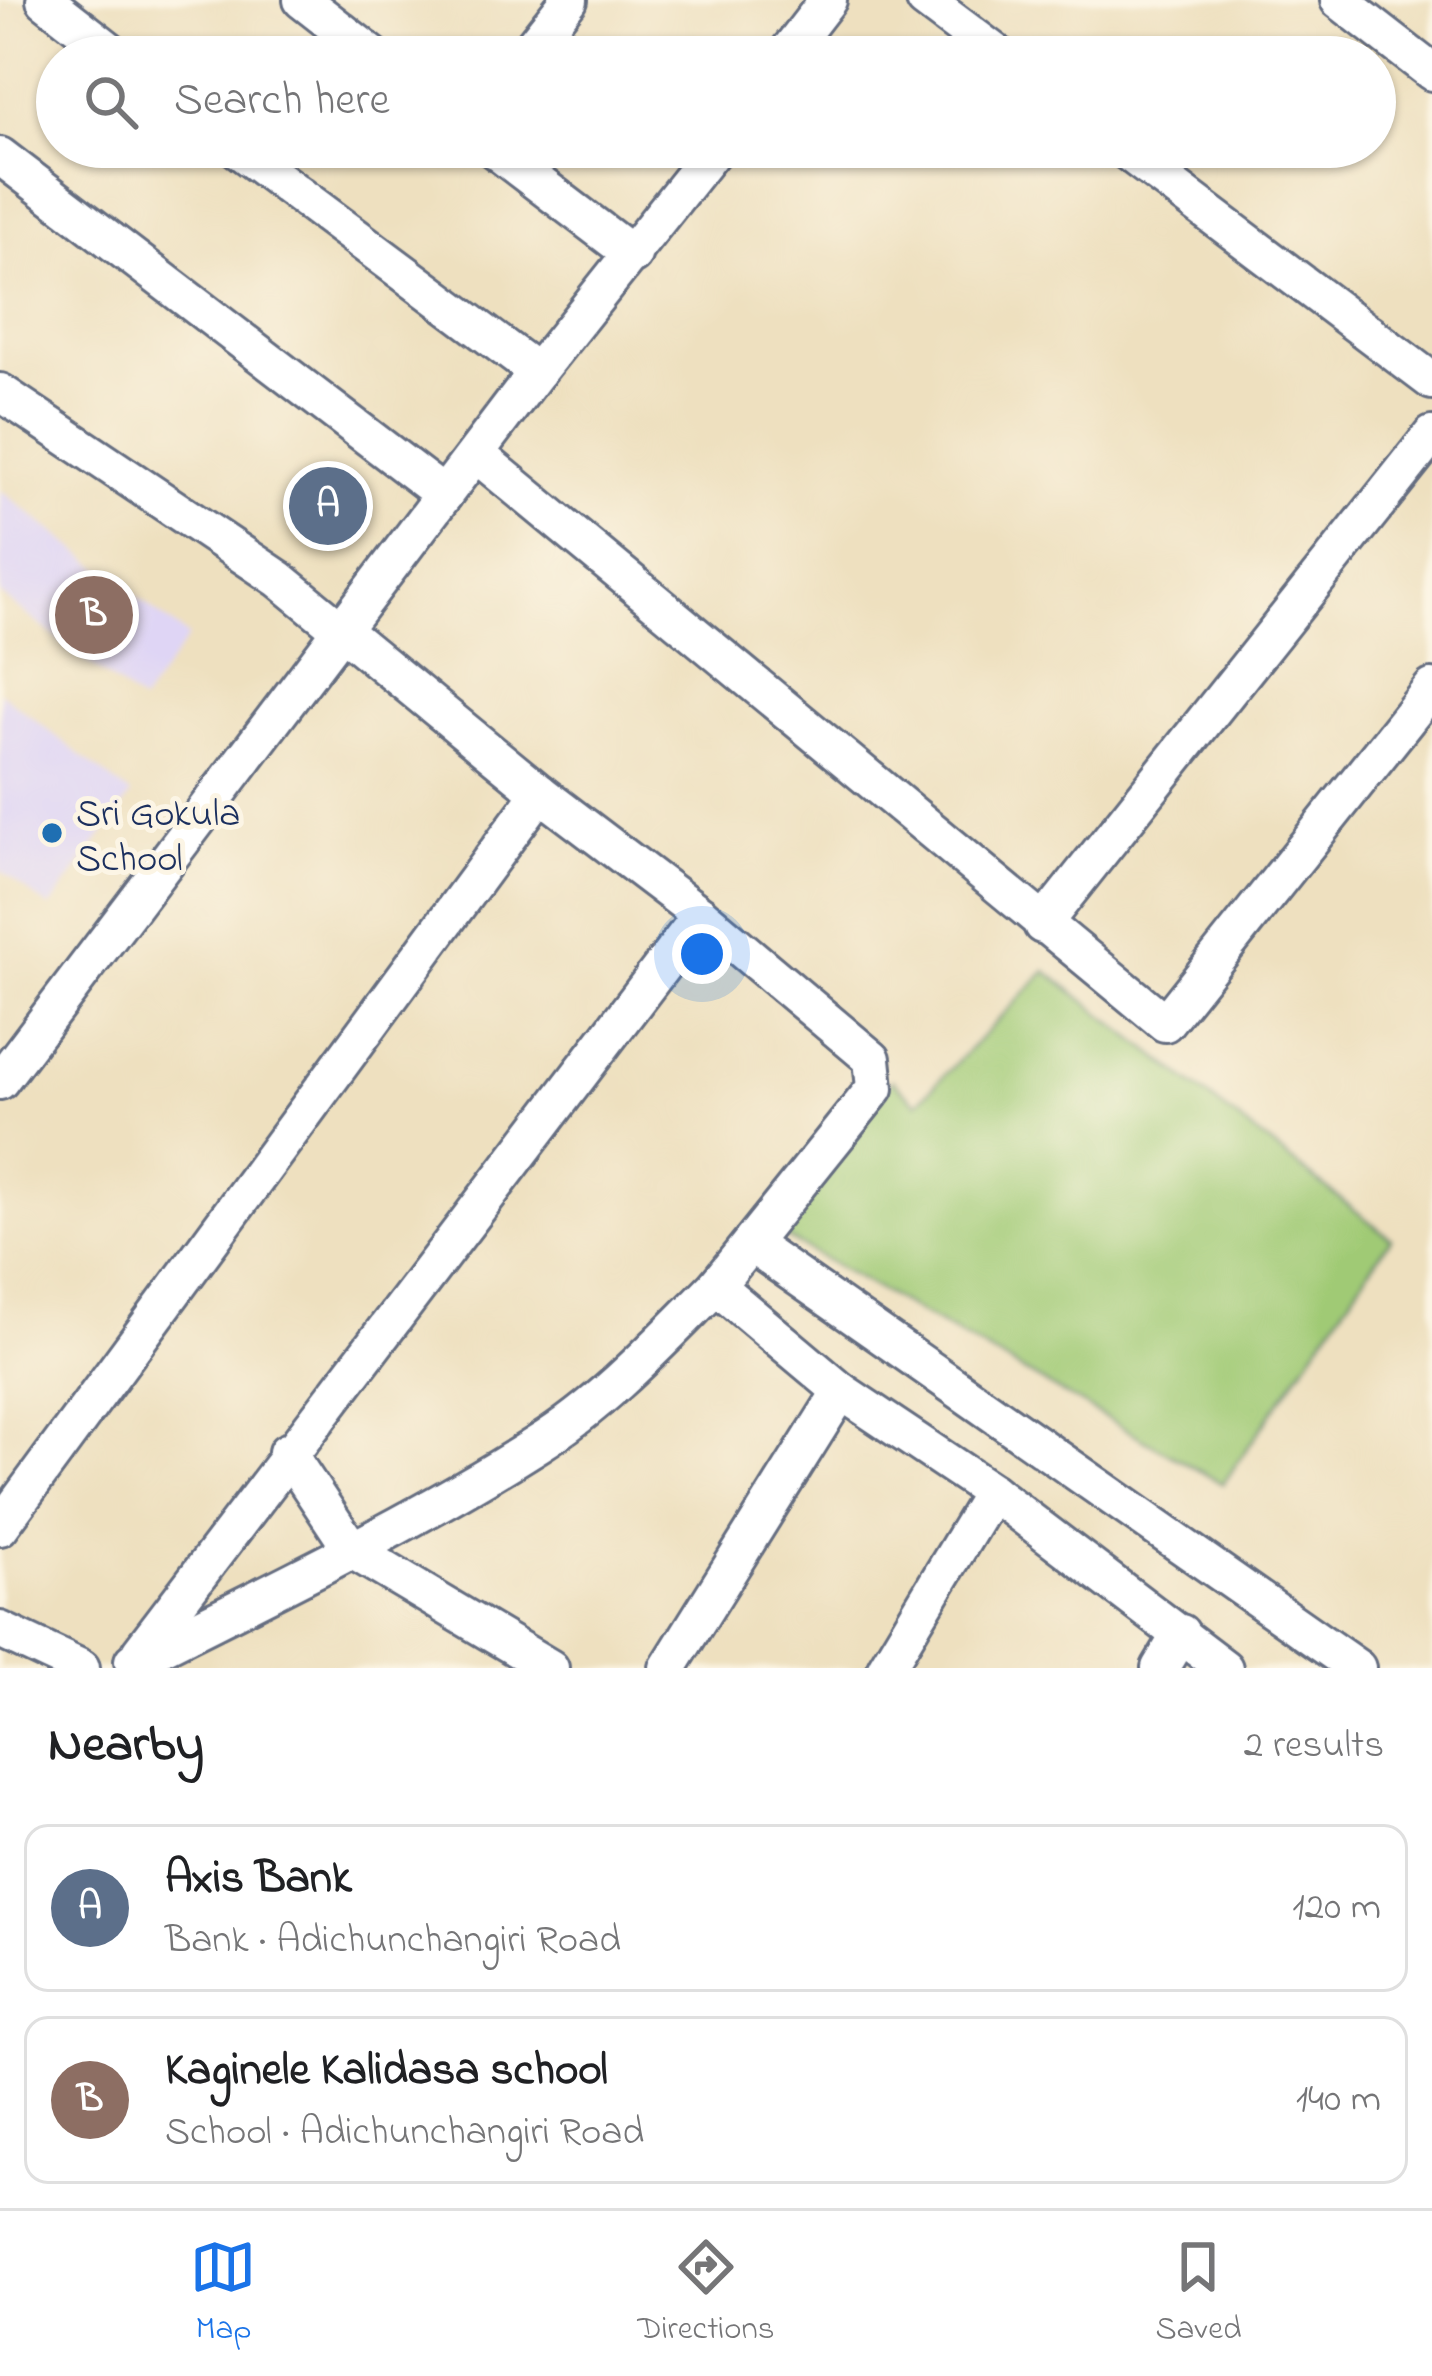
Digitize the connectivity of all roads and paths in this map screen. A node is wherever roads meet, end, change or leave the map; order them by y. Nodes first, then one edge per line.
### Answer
1 (302, 0) edge
2 (828, 0) edge
3 (925, 0) edge
4 (1339, 0) edge
5 (51, 2) edge
6 (565, 2) edge
7 (92, 36) edge
8 (348, 36) edge
9 (540, 36) edge
10 (800, 36) edge
11 (973, 36) edge
12 (1386, 36) edge
13 (1396, 44) edge
14 (1432, 72) edge
15 (0, 156) edge
16 (263, 168) edge
17 (519, 168) edge
18 (700, 168) edge
19 (1149, 168) edge
20 (633, 255) junction
21 (537, 372) junction
22 (1432, 381) edge
23 (0, 392) edge
24 (1432, 435) edge
25 (476, 454) junction
26 (444, 495) junction
27 (342, 630) junction
28 (1432, 688) edge
29 (540, 793) junction
30 (701, 915) junction
31 (1042, 925) junction
32 (0, 1081) edge
33 (752, 1245) junction
34 (716, 1286) junction
35 (841, 1391) junction
36 (287, 1452) junction
37 (992, 1492) junction
38 (0, 1527) edge
39 (352, 1550) junction
40 (0, 1630) edge
41 (1181, 1633) junction
42 (130, 1665) edge
43 (81, 1668) edge
44 (550, 1668) edge
45 (668, 1668) edge
46 (886, 1668) edge
47 (1160, 1668) edge
48 (1224, 1668) edge
49 (1357, 1668) edge

1 - 8 street
2 - 10 street
3 - 11 street
4 - 12 street
5 - 7 street
6 - 9 street
13 - 14 street
15 - 26 street
16 - 21 street
17 - 20 street
18 - 20 street
19 - 22 street
20 - 21 street
21 - 25 street
23 - 27 street
24 - 31 street
25 - 26 street
25 - 31 street
26 - 27 street
27 - 29 street
27 - 32 street
28 - 31 street
29 - 30 street
29 - 38 street
30 - 33 street
30 - 36 street
33 - 34 street
33 - 49 street
34 - 35 street
34 - 39 street
35 - 37 street
35 - 45 street
36 - 39 street
36 - 42 street
37 - 41 street
37 - 46 street
39 - 42 street
39 - 44 street
40 - 43 street
41 - 47 street
41 - 48 street

